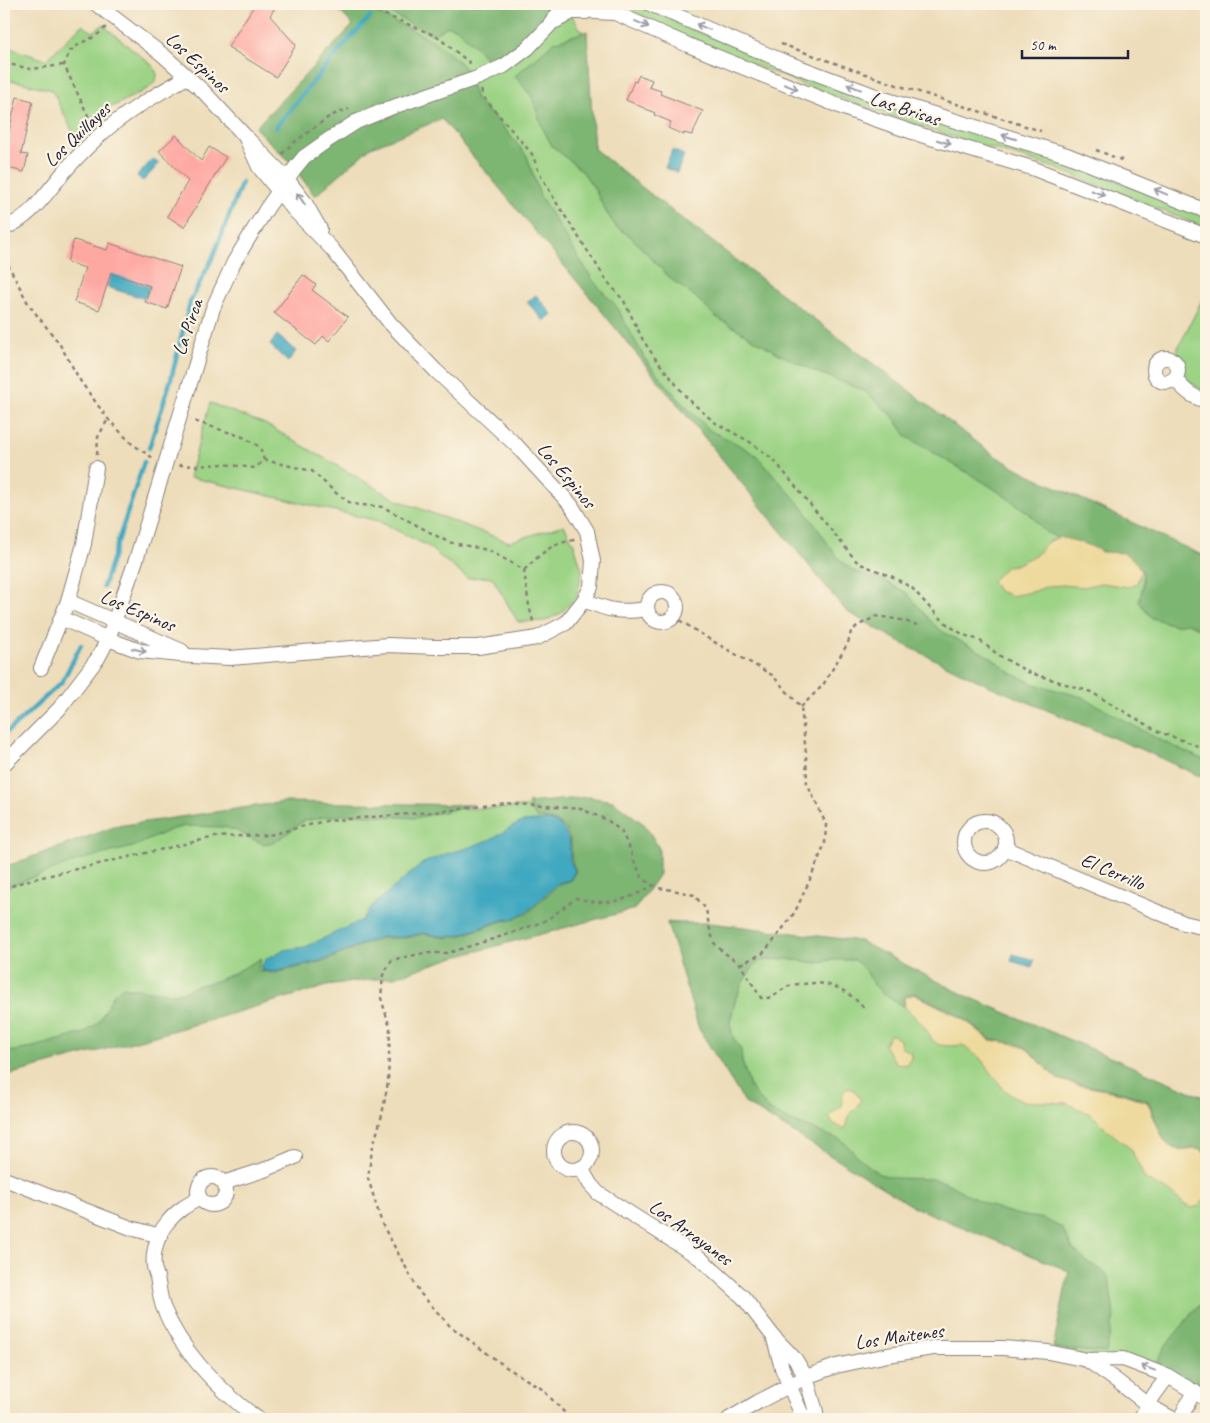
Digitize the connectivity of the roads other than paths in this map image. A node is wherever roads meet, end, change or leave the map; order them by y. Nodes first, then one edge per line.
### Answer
1 (96, 4) edge
2 (565, 4) edge
3 (574, 4) edge
4 (650, 4) edge
5 (596, 9) edge
6 (549, 26) junction
7 (187, 77) junction
8 (245, 136) junction
9 (287, 179) junction
10 (279, 192) junction
11 (1206, 210) edge
12 (4, 228) edge
13 (1206, 236) edge
14 (332, 249) junction
15 (1175, 379) dead end
16 (1206, 401) edge
17 (96, 468) road end
18 (584, 600) junction
19 (68, 602) junction
20 (647, 609) junction
21 (61, 618) junction
22 (115, 623) junction
23 (108, 639) junction
24 (192, 656) junction
25 (41, 668) dead end
26 (4, 764) edge
27 (1005, 848) dead end
28 (1206, 928) edge
29 (295, 1157) dead end
30 (581, 1168) dead end
31 (7, 1180) dead end
32 (223, 1183) junction
33 (200, 1198) junction
34 (160, 1236) junction
35 (773, 1336) junction
36 (1086, 1360) junction
37 (1168, 1376) junction
38 (806, 1377) junction
39 (789, 1385) junction
40 (1194, 1391) junction
41 (1206, 1399) edge
42 (1148, 1405) junction
43 (258, 1419) edge
44 (729, 1419) edge
45 (807, 1419) edge
46 (816, 1419) edge
47 (1140, 1419) edge
48 (1173, 1419) edge
49 (1180, 1419) edge

1 - 7 street, Los Espinos
2 - 6 street, La Pirca
3 - 5 street, Las Brisas
11 -> 4 street, Las Brisas
5 - 6 street, La Pirca
5 -> 13 street, Las Brisas
6 - 9 street, La Pirca
7 - 8 street, Los Espinos
7 - 12 street, Los Quillayes
8 - 9 street, Los Espinos
8 - 10 street, Los Espinos
9 - 10 street, La Pirca
14 -> 9 street, Los Espinos
10 - 14 street, Los Espinos
10 - 22 street, La Pirca
14 - 18 street, Los Espinos
15 - 16 street
17 - 19 street
18 - 20 street
18 - 24 street, Los Espinos
19 - 21 street
19 - 22 street, Los Espinos
20 - 20 street
21 - 23 street, Los Espinos
21 - 25 street
22 - 23 street, La Pirca
22 - 24 street, Los Espinos
23 -> 24 street, Los Espinos
23 - 26 street, La Pirca
27 - 28 street, El Cerrillo
29 - 32 street
30 - 35 street, Los Arrayanes
31 - 34 street
32 - 33 street
32 - 33 street
33 - 34 street
34 - 43 street
35 - 38 street, Los Arrayanes
35 - 39 street, Los Arrayanes
37 -> 36 street, Los Maitenes
36 - 38 street, Los Maitenes
36 - 42 street, Los Maitenes
37 - 40 street, Los Maitenes
37 - 42 street
38 - 39 street, Los Maitenes
38 - 46 street, Los Arrayanes
39 - 44 street, Los Maitenes
39 - 45 street, Los Arrayanes
40 - 41 street, Los Maitenes
40 - 49 street
42 - 47 street
42 - 48 street, Los Maitenes

